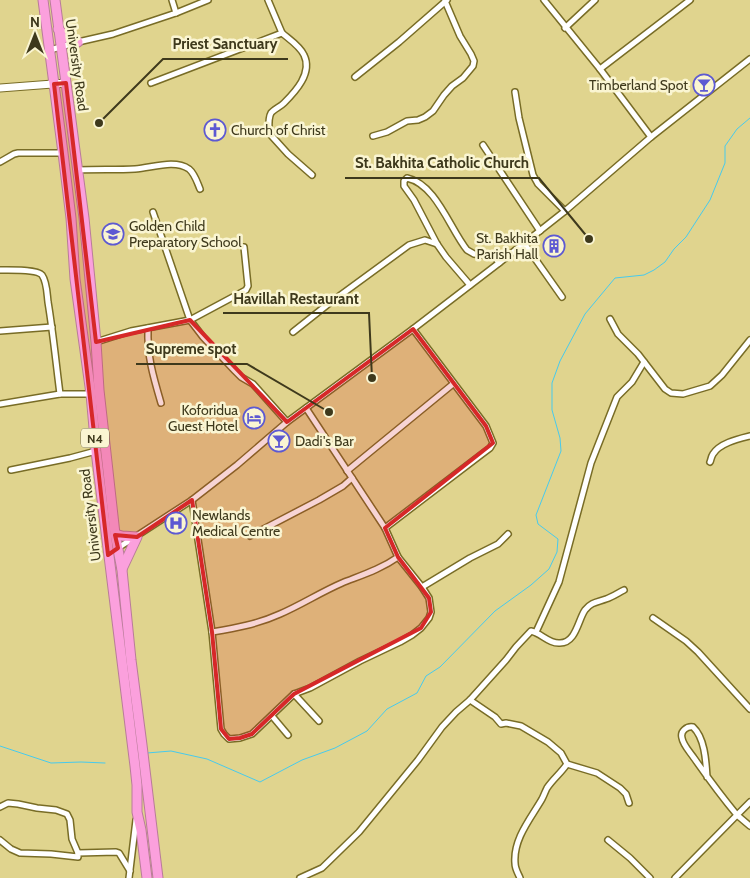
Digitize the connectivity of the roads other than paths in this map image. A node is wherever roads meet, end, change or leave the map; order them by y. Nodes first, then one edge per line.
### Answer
1 (43, 0) edge
2 (54, 0) edge
3 (172, 0) edge
4 (208, 0) edge
5 (268, 0) edge
6 (544, 0) edge
7 (595, 0) edge
8 (690, 0) edge
9 (446, 1) edge
10 (176, 13) junction
11 (566, 28) junction
12 (58, 29) junction
13 (282, 33) junction
14 (78, 42) junction
15 (61, 47) junction
16 (50, 50) junction
17 (750, 59) edge
18 (600, 69) junction
19 (355, 77) dead end
20 (151, 82) dead end
21 (66, 83) junction
22 (54, 84) junction
23 (0, 88) edge
24 (515, 92) dead end
25 (373, 136) dead end
26 (651, 137) junction
27 (484, 145) dead end
28 (63, 153) junction
29 (0, 162) edge
30 (77, 170) junction
31 (312, 175) dead end
32 (200, 189) dead end
33 (565, 211) junction
34 (153, 212) dead end
35 (540, 231) junction
36 (524, 243) junction
37 (438, 244) junction
38 (244, 247) dead end
39 (499, 263) junction
40 (0, 270) edge
41 (470, 285) junction
42 (562, 297) dead end
43 (610, 319) dead end
44 (190, 320) junction
45 (52, 327) junction
46 (148, 328) junction
47 (413, 329) junction
48 (0, 332) edge
49 (293, 332) dead end
50 (750, 340) edge
51 (96, 342) junction
52 (644, 362) junction
53 (454, 384) junction
54 (95, 392) junction
55 (60, 394) junction
56 (161, 403) dead end
57 (0, 404) edge
58 (306, 408) junction
59 (287, 422) junction
60 (750, 436) edge
61 (96, 451) junction
62 (710, 462) dead end
63 (11, 470) dead end
64 (347, 471) junction
65 (352, 478) junction
66 (192, 500) junction
67 (385, 528) junction
68 (115, 534) junction
69 (508, 534) dead end
70 (137, 536) junction
71 (250, 536) dead end
72 (118, 548) junction
73 (108, 554) junction
74 (398, 557) junction
75 (122, 570) junction
76 (422, 586) junction
77 (624, 590) dead end
78 (653, 618) dead end
79 (212, 632) junction
80 (536, 632) junction
81 (294, 694) junction
82 (470, 700) junction
83 (750, 709) edge
84 (272, 716) junction
85 (319, 721) dead end
86 (288, 735) dead end
87 (567, 764) junction
88 (707, 777) junction
89 (750, 802) edge
90 (629, 803) dead end
91 (0, 806) edge
92 (137, 812) junction
93 (737, 815) junction
94 (750, 826) edge
95 (0, 840) edge
96 (608, 840) dead end
97 (78, 853) junction
98 (130, 871) junction
99 (147, 877) edge
100 (158, 877) edge
101 (130, 878) edge
102 (300, 878) edge
103 (520, 878) edge
104 (650, 878) edge
105 (675, 878) edge

1 - 16 highway, University Road / N4
2 - 12 highway, University Road / N4
3 - 10 street
4 - 10 street
5 - 13 street
6 - 11 street
7 - 11 street
8 - 18 street
9 - 19 street
9 - 25 street
10 - 14 street
11 - 18 street
12 - 14 highway
12 - 15 highway, University Road / N4
13 - 20 street
13 - 31 street
14 - 15 street
15 - 16 street
15 - 21 highway, University Road / N4
16 - 22 highway, University Road / N4
17 - 26 street
18 - 26 street
21 - 22 street
21 - 30 highway, University Road / N4
22 - 23 street
22 - 28 highway, University Road / N4
24 - 33 street
26 - 33 street
27 - 35 street
28 - 29 street
28 - 54 highway, University Road / N4
30 - 32 street
30 - 51 highway, University Road / N4
33 - 35 street
34 - 44 street
35 - 36 street
36 - 39 street
36 - 42 street
37 - 39 street
37 - 41 street
37 - 49 street
38 - 44 street
39 - 41 street
40 - 45 street
41 - 47 street
43 - 52 street
44 - 46 street
44 - 59 street
45 - 48 street
45 - 55 street
46 - 51 street
46 - 56 street
47 - 53 street
47 - 58 street
50 - 52 street
51 - 54 highway, University Road / N4
52 - 80 street
53 - 64 street
53 - 67 street
54 - 55 street
54 - 61 highway, University Road / N4
54 - 68 highway, University Road / N4
55 - 57 street
58 - 59 street
58 - 64 street
59 - 66 street
60 - 62 street
61 - 63 street
61 - 73 highway, University Road / N4
64 - 65 street
65 - 67 street
65 - 71 street
66 - 70 street
66 - 79 street
67 - 74 street
68 - 70 highway
68 - 72 highway, University Road / N4
69 - 76 street
70 - 72 street
70 - 75 highway
72 - 73 street
72 - 75 highway, University Road / N4
73 - 92 highway, University Road / N4
74 - 76 street
74 - 79 street
75 - 100 highway, University Road / N4
76 - 81 street
77 - 80 street
78 - 83 street
79 - 84 street
80 - 82 street
81 - 84 street
81 - 85 street
82 - 87 street
82 - 102 street
84 - 86 street
87 - 90 street
87 - 103 street
88 - 88 street
88 - 93 street
89 - 93 street
91 - 97 street
92 - 98 street
92 - 99 highway, University Road / N4
93 - 94 street
93 - 105 street
95 - 97 street
96 - 104 street
97 - 98 street
98 - 101 street

